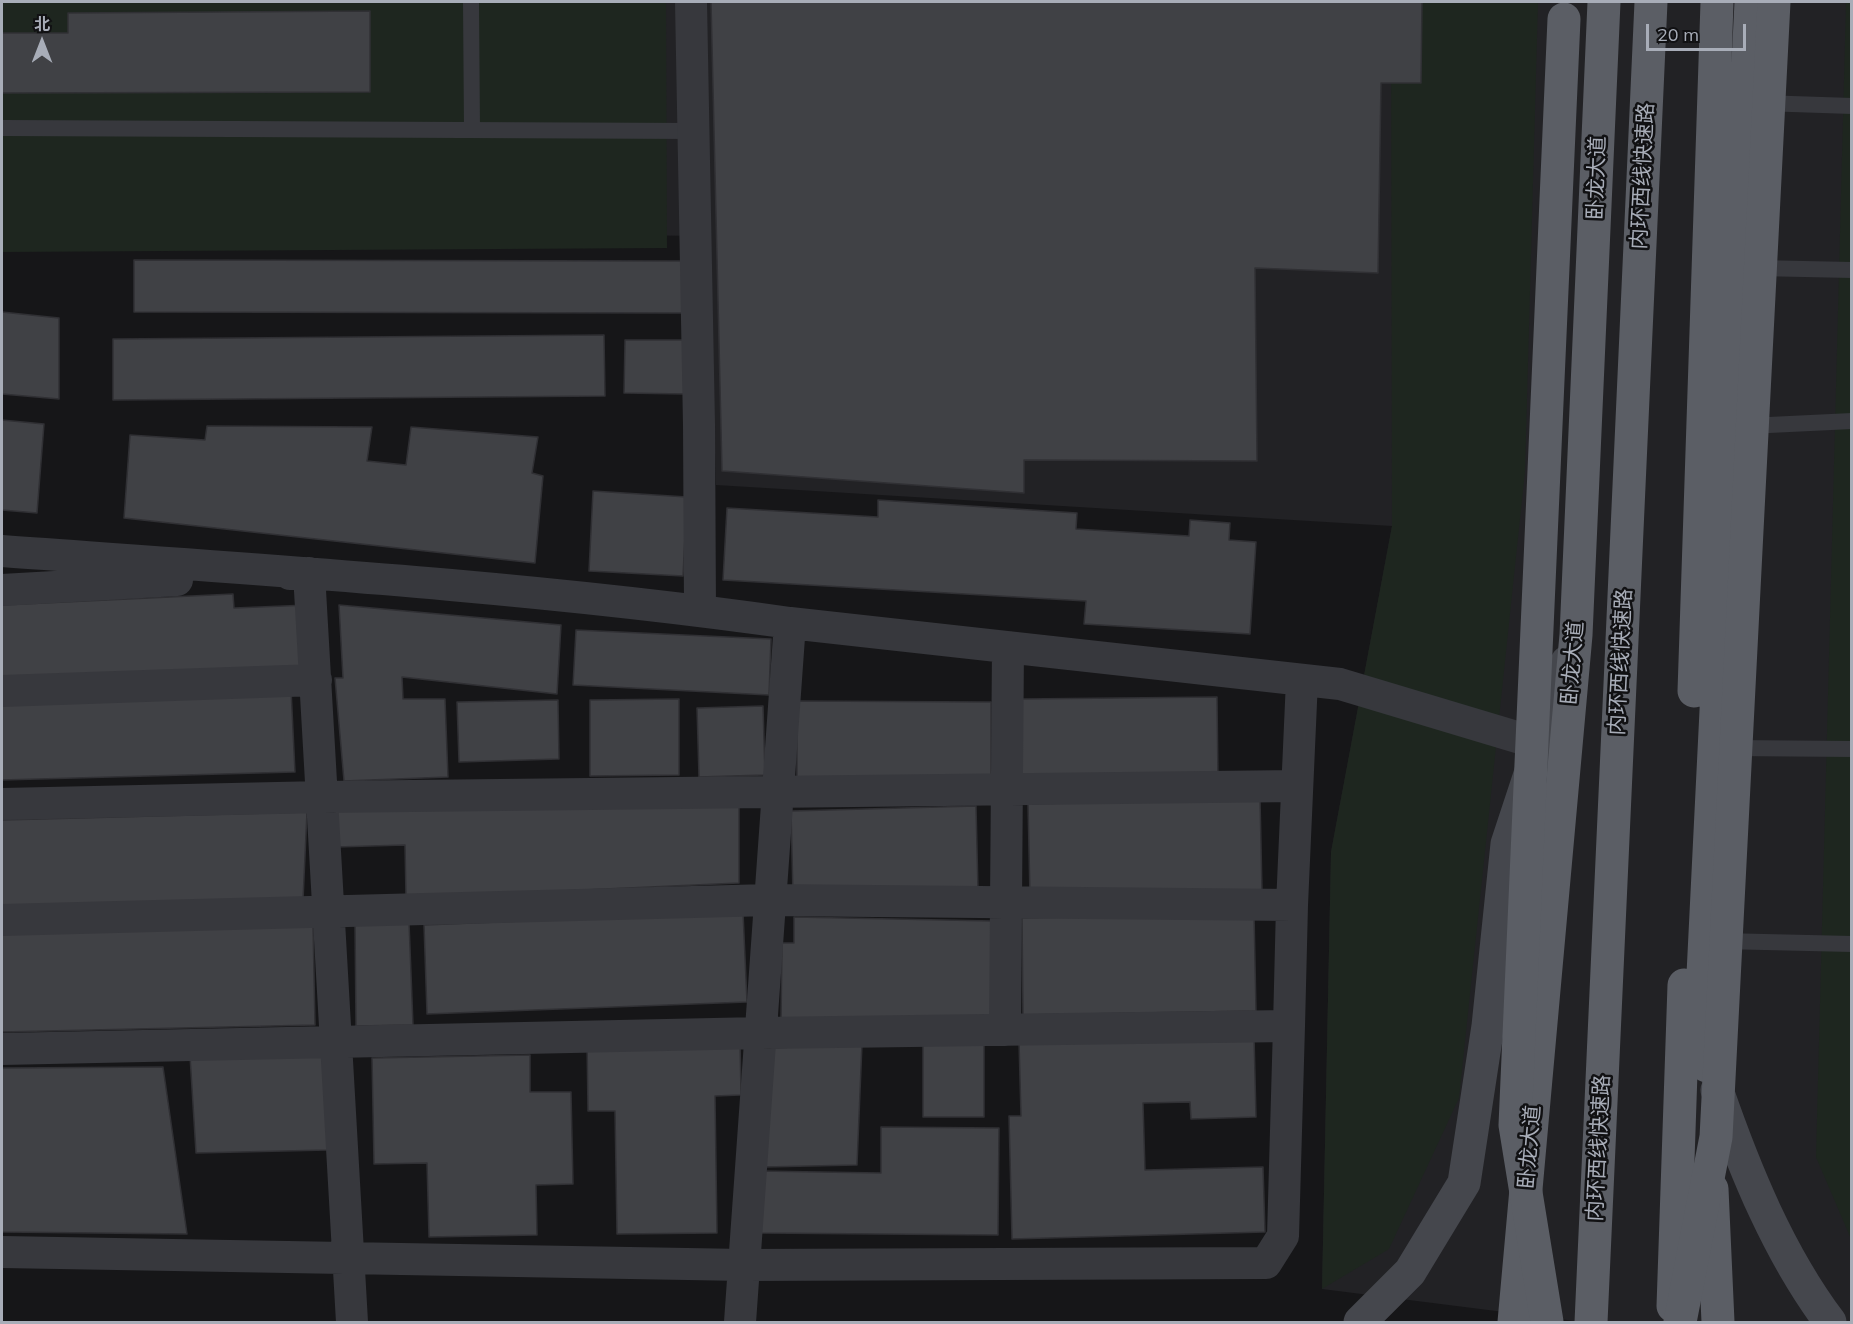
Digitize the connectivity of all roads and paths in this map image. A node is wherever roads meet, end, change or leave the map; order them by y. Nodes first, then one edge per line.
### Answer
1 (471, 2) edge
2 (691, 2) edge
3 (1604, 2) edge
4 (1650, 2) edge
5 (1717, 2) edge
6 (1751, 2) edge
7 (1774, 2) edge
8 (1565, 10) edge
9 (1746, 103) junction
10 (1851, 106) edge
11 (2, 128) edge
12 (472, 130) junction
13 (694, 131) junction
14 (1749, 267) junction
15 (1851, 270) edge
16 (1851, 421) edge
17 (1730, 427) junction
18 (2, 551) edge
19 (309, 573) junction
20 (2, 590) edge
21 (700, 610) junction
22 (790, 623) junction
23 (1576, 635) junction
24 (1008, 647) junction
25 (316, 680) junction
26 (1302, 680) junction
27 (2, 691) edge
28 (1540, 744) junction
29 (1714, 748) junction
30 (1851, 749) edge
31 (1297, 786) junction
32 (1007, 790) junction
33 (778, 792) junction
34 (323, 797) junction
35 (2, 804) edge
36 (770, 900) junction
37 (1006, 902) junction
38 (1292, 905) junction
39 (329, 912) junction
40 (2, 920) edge
41 (1705, 940) junction
42 (1851, 944) edge
43 (1703, 974) junction
44 (1289, 1026) junction
45 (1005, 1030) junction
46 (761, 1033) junction
47 (337, 1042) junction
48 (2, 1048) edge
49 (2, 1252) edge
50 (350, 1259) junction
51 (744, 1265) junction
52 (352, 1323) edge
53 (740, 1323) edge
54 (1360, 1323) edge
55 (1514, 1323) edge
56 (1547, 1323) edge
57 (1591, 1323) edge
58 (1673, 1323) edge
59 (1680, 1323) edge
60 (1718, 1323) edge
61 (1830, 1323) edge

1 - 12 lane
2 - 13 street
3 - 23 highway, 卧龙大道
4 - 57 highway, 内环西线快速路
5 - 58 highway
6 - 9 highway
7 - 14 highway, bridge
8 - 56 highway, bridge
9 - 10 lane
9 - 14 highway
11 - 12 lane
12 - 13 lane
13 - 21 street
14 - 15 lane
14 - 17 highway
14 - 59 highway, bridge
16 - 17 lane
17 - 29 highway
18 - 19 street
19 - 20 street
19 - 21 street
19 - 25 street
21 - 22 street
22 - 24 street
22 - 33 street
23 - 28 main road
23 - 55 highway, 卧龙大道
24 - 26 street
24 - 32 street
25 - 27 street
25 - 34 street
26 - 28 street
26 - 31 street
28 - 54 main road
29 - 30 lane
29 - 41 highway
31 - 32 street
31 - 38 street
32 - 33 street
32 - 37 street
33 - 34 street
33 - 36 street
34 - 35 street
34 - 39 street
36 - 37 street
36 - 39 street
36 - 46 street
37 - 38 street
37 - 45 street
38 - 44 street
39 - 40 street
39 - 47 street
41 - 42 lane
41 - 43 highway
43 - 60 highway
43 - 61 main road
44 - 45 street
44 - 51 street
45 - 46 street
46 - 47 street
46 - 51 street
47 - 48 street
47 - 50 street
49 - 50 street
50 - 51 street
50 - 52 street
51 - 53 street

